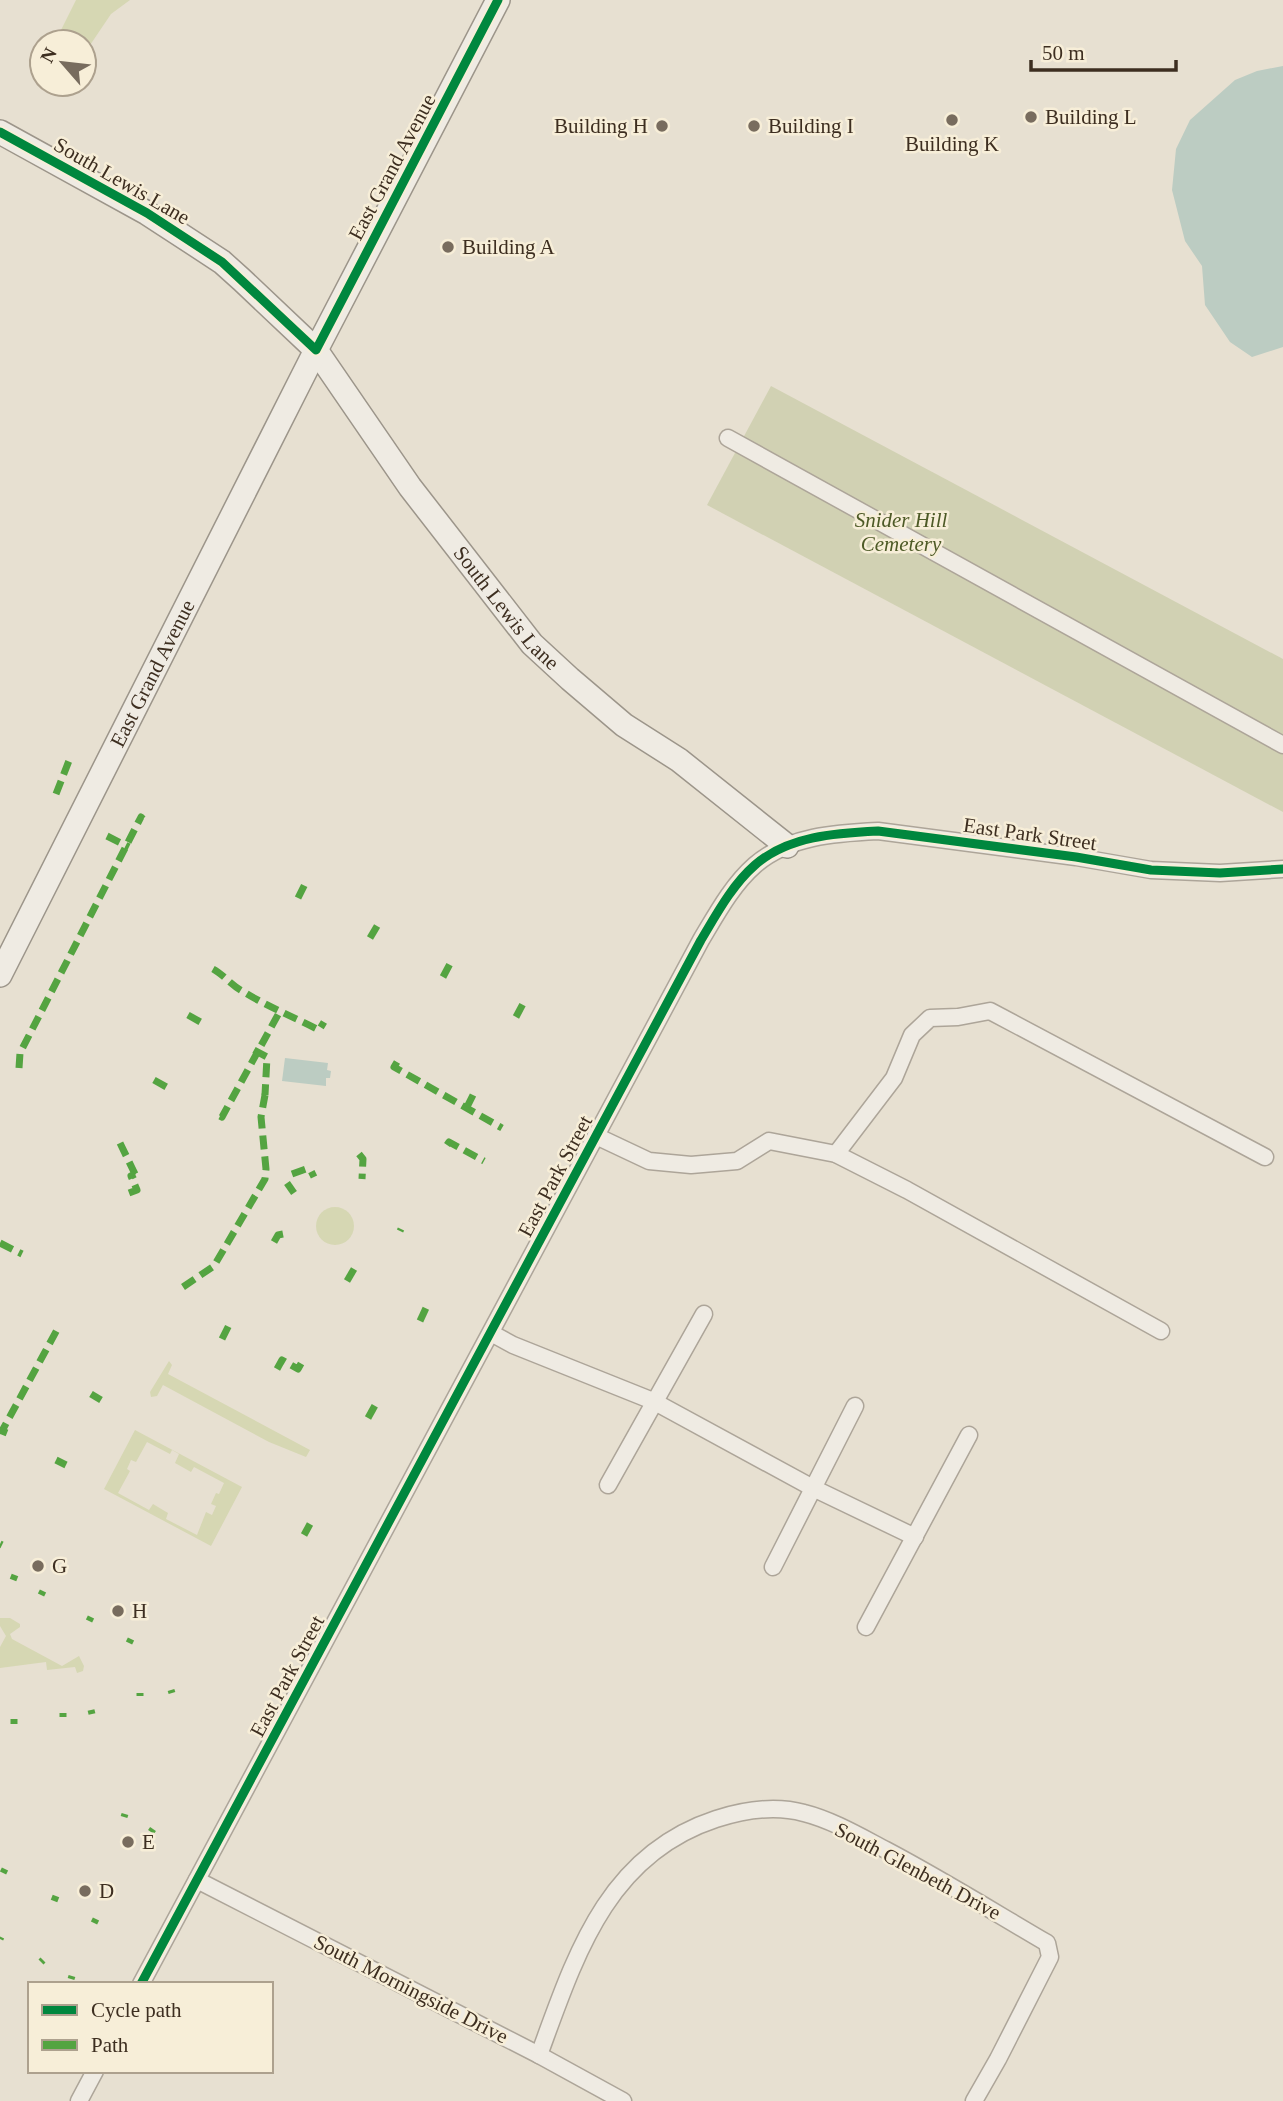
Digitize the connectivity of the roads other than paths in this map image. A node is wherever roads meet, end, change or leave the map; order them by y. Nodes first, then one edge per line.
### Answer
1 (498, 0) edge
2 (0, 132) edge
3 (316, 350) junction
4 (728, 438) dead end
5 (1283, 746) edge
6 (787, 846) junction
7 (1283, 869) edge
8 (0, 975) edge
9 (596, 1136) junction
10 (836, 1154) junction
11 (1265, 1157) dead end
12 (704, 1314) dead end
13 (1161, 1331) dead end
14 (491, 1333) junction
15 (653, 1401) junction
16 (855, 1406) dead end
17 (969, 1435) dead end
18 (608, 1485) dead end
19 (813, 1488) junction
20 (915, 1537) junction
21 (773, 1567) dead end
22 (866, 1627) dead end
23 (197, 1880) junction
24 (142, 1982) edge
25 (539, 2055) junction
26 (94, 2073) edge
27 (79, 2101) edge
28 (623, 2101) edge
29 (974, 2101) edge

1 - 3 street, East Grand Avenue
2 - 3 street, South Lewis Lane
3 - 6 street, South Lewis Lane
3 - 8 street, East Grand Avenue
4 - 5 street
6 - 7 street, East Park Street
6 - 9 street, East Park Street
9 - 10 street
9 - 14 street, East Park Street
10 - 11 street
10 - 13 street
12 - 15 street
14 - 15 street
14 - 23 street, East Park Street
15 - 18 street
15 - 19 street
16 - 19 street
17 - 20 street
19 - 20 street
19 - 21 street
20 - 22 street
23 - 24 street, East Park Street
23 - 25 street, South Morningside Drive
25 - 28 street, South Morningside Drive
25 - 29 street, South Glenbeth Drive
26 - 27 street

